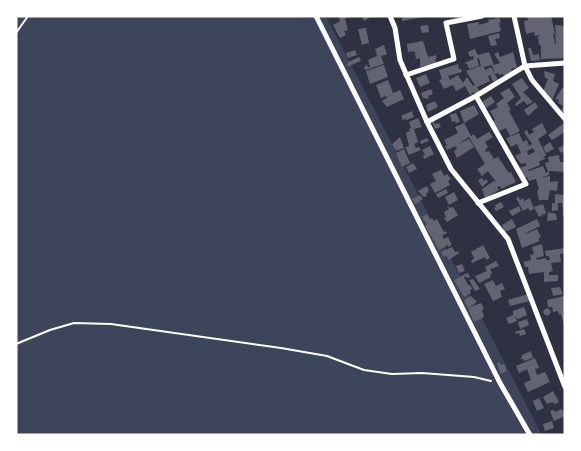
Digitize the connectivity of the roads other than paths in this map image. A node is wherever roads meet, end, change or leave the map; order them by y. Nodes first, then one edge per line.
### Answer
1 (316, 16) edge
2 (390, 16) edge
3 (482, 16) edge
4 (514, 16) edge
5 (565, 63) edge
6 (525, 66) junction
7 (406, 75) junction
8 (476, 96) junction
9 (565, 119) edge
10 (427, 122) junction
11 (478, 203) junction
12 (565, 387) edge
13 (530, 435) edge

1 - 13 street
2 - 7 street
3 - 7 street
4 - 6 street
5 - 6 street
6 - 8 street
6 - 9 street
7 - 10 street
8 - 10 street
8 - 11 street
10 - 11 street
11 - 12 street

